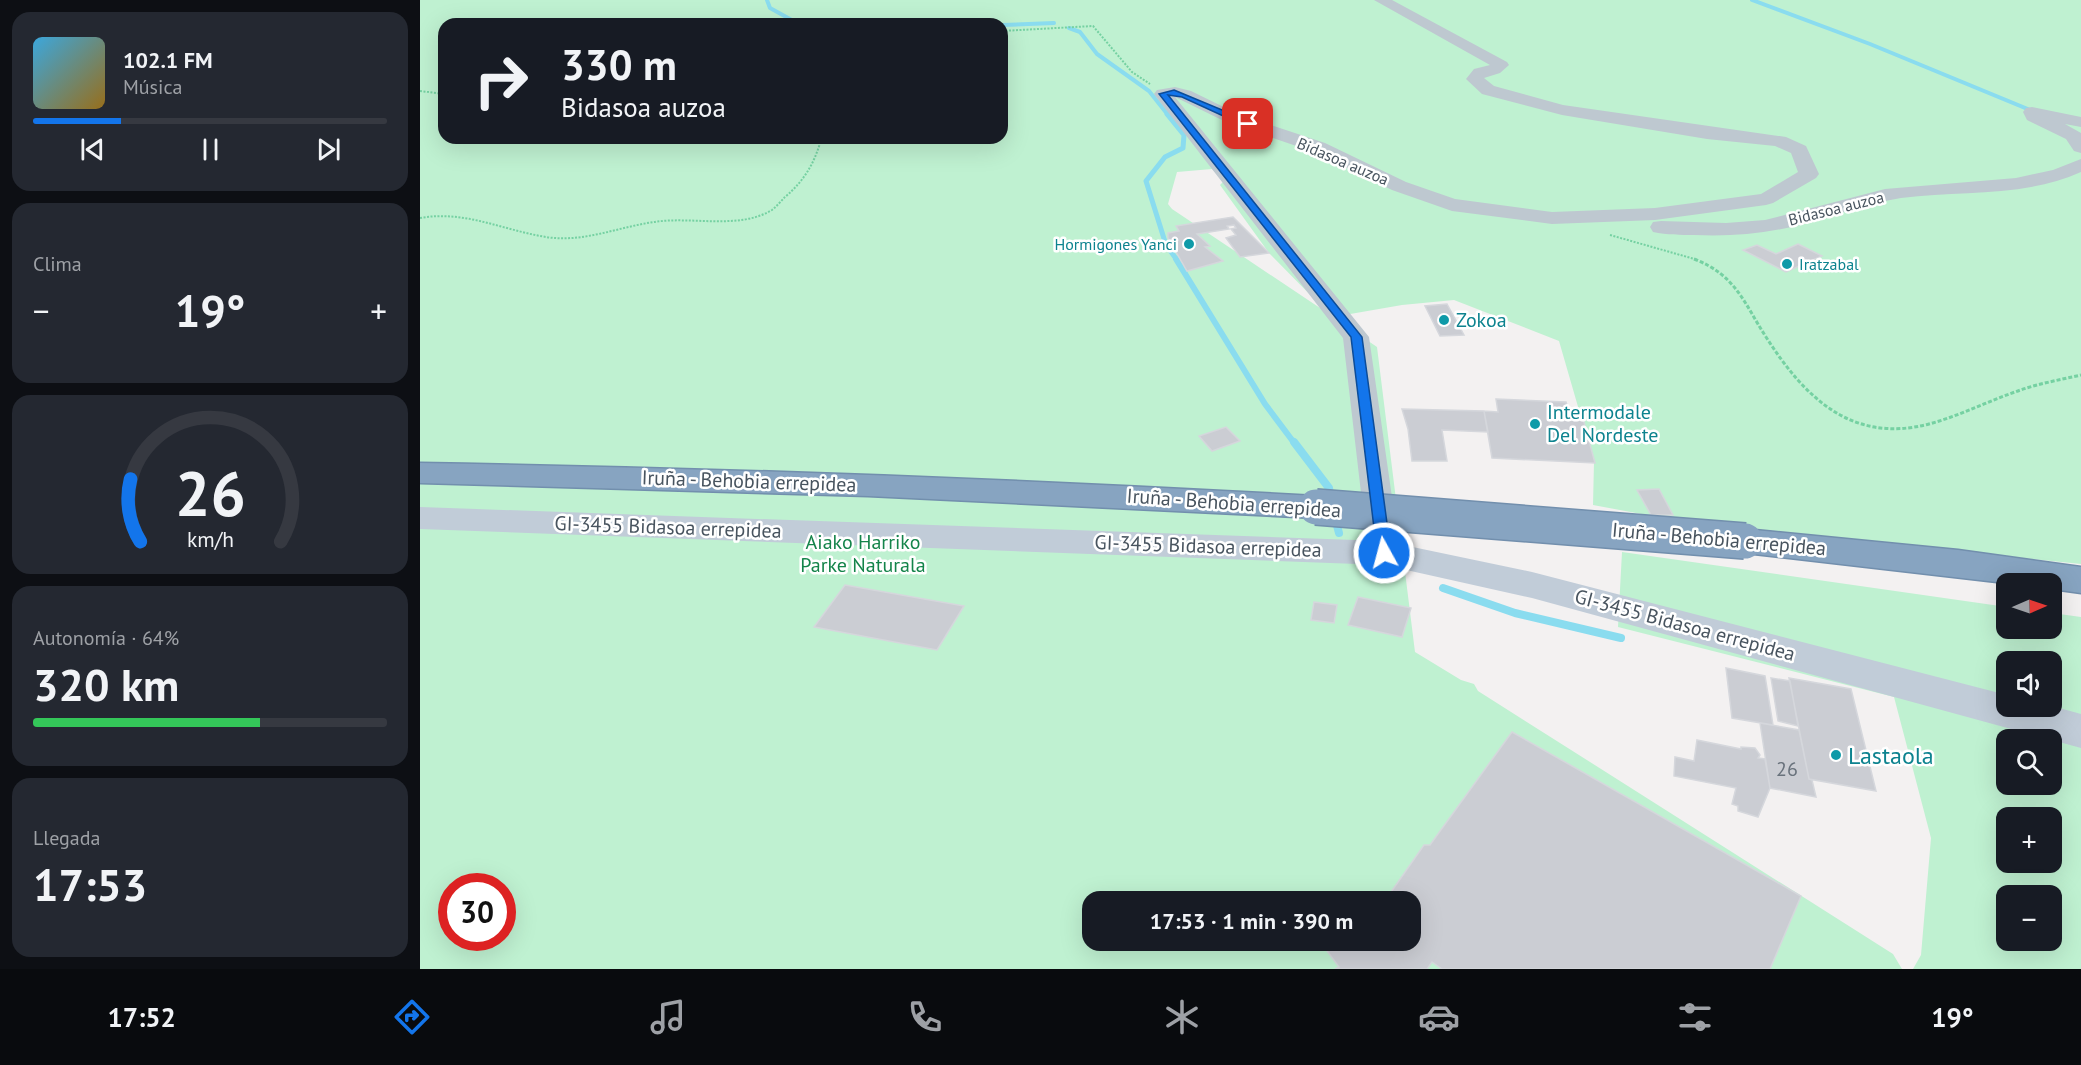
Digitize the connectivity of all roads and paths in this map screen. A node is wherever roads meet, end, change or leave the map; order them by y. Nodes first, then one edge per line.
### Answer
1 (1381, 0) edge
2 (1008, 31) edge
3 (420, 91) edge
4 (438, 93) edge
5 (1163, 94) junction
6 (2081, 122) edge
7 (821, 144) edge
8 (2081, 147) edge
9 (2081, 165) edge
10 (420, 218) edge
11 (1552, 218) junction
12 (1605, 234) dead end
13 (2081, 375) edge
14 (420, 473) edge
15 (420, 518) edge
16 (1384, 553) junction
17 (2081, 580) edge
18 (2081, 731) edge

1 - 11 street, Bidasoa auzoa
2 - 5 path
3 - 4 path
5 - 11 street, Bidasoa auzoa
5 - 16 street
6 - 8 street
7 - 10 path
9 - 11 street, Bidasoa auzoa
12 - 13 path
14 - 17 highway, Iruña - Behobia errepidea, bridge
15 - 16 street, GI-3455 Bidasoa errepidea
16 - 18 street, GI-3455 Bidasoa errepidea

